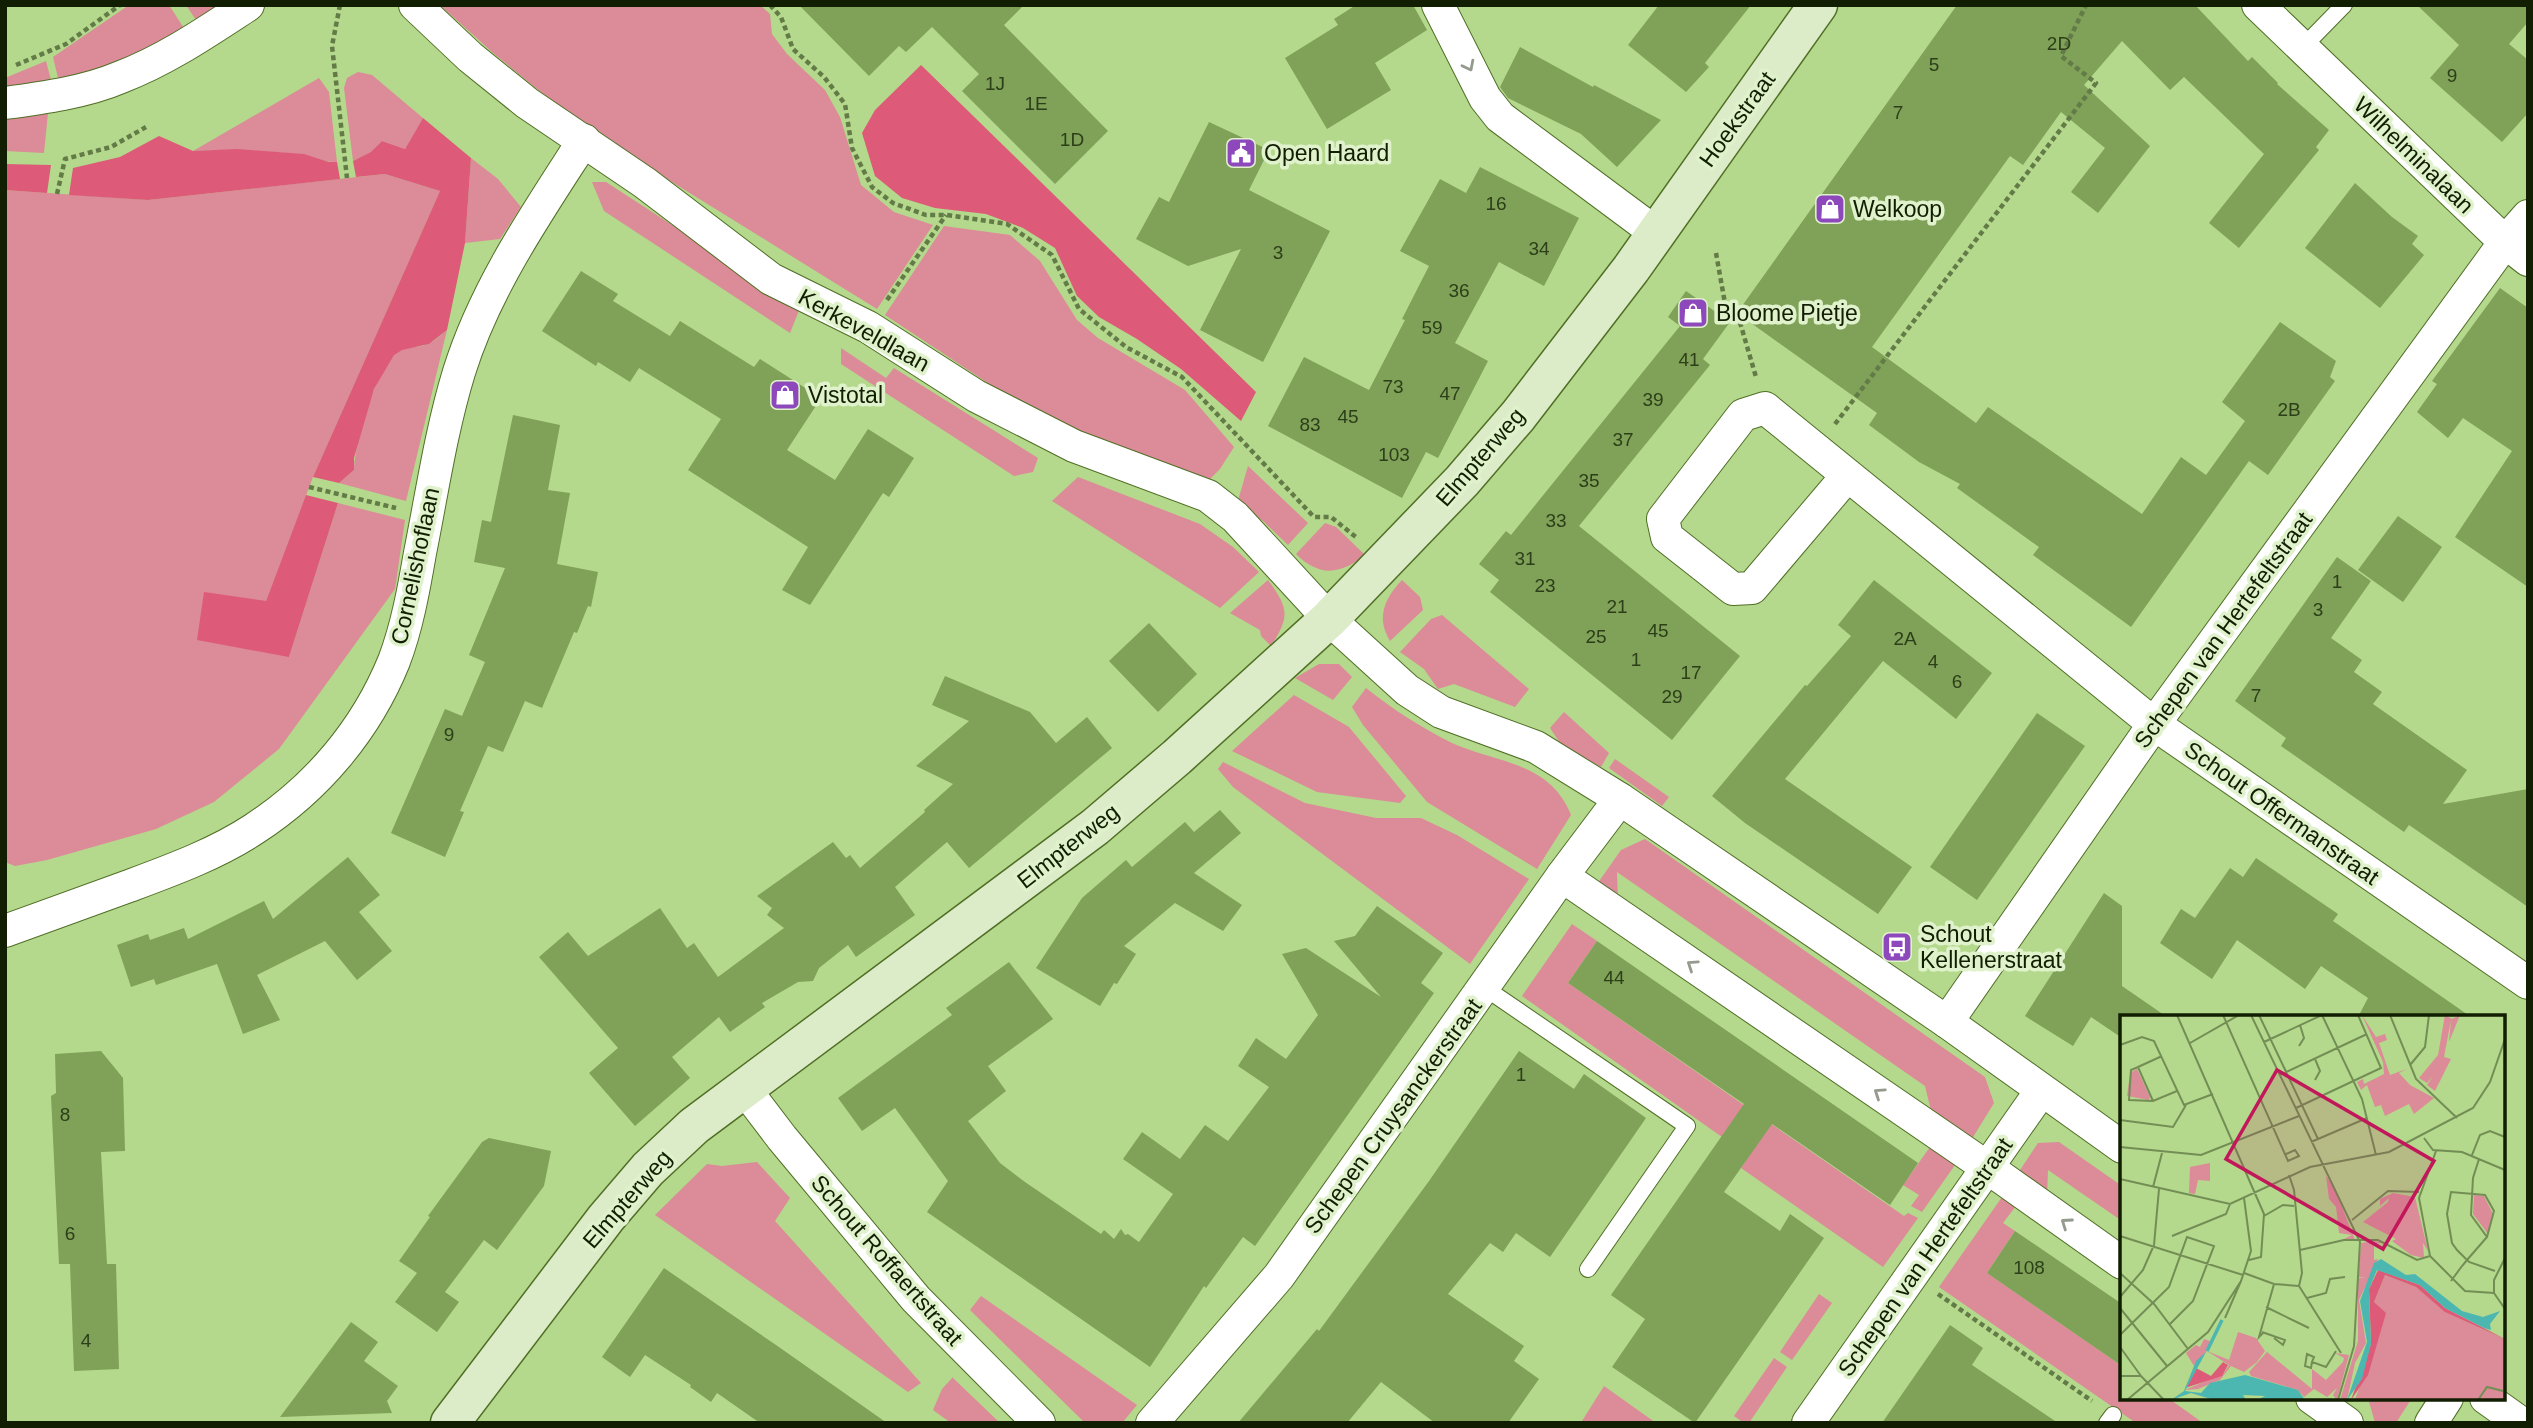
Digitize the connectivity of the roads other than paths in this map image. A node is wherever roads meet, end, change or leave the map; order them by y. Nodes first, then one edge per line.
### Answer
1 (248, 5) edge
2 (415, 5) edge
3 (1438, 5) edge
4 (1818, 5) edge
5 (2258, 5) edge
6 (2344, 5) edge
7 (2302, 48) junction
8 (5, 103) edge
9 (584, 140) junction
10 (2528, 216) edge
11 (1656, 233) junction
12 (2516, 251) edge
13 (1847, 476) junction
14 (1329, 619) junction
15 (2154, 724) junction
16 (1620, 799) junction
17 (1562, 876) junction
18 (5, 931) edge
19 (2528, 983) edge
20 (1485, 988) junction
21 (1947, 1022) junction
22 (744, 1088) junction
23 (2041, 1091) junction
24 (2120, 1146) edge
25 (1988, 1167) junction
26 (2120, 1262) edge
27 (1588, 1269) dead end
28 (2315, 1400) edge
29 (2447, 1400) edge
30 (2489, 1400) edge
31 (450, 1423) edge
32 (1039, 1423) edge
33 (1152, 1423) edge
34 (1808, 1423) edge
35 (2347, 1423) edge
36 (2431, 1423) edge
37 (2521, 1423) edge

1 - 8 street
2 - 9 street, Kerkeveldlaan
3 -> 11 street
4 - 11 street, Hoekstraat
5 - 7 street, Wilhelminalaan
6 - 7 lane
7 - 12 street, Wilhelminalaan
9 - 14 street, Kerkeveldlaan
9 - 18 street, Cornelishoflaan
10 - 12 street, Schepen van Hertefeltstraat
11 - 14 street, Elmpterweg
12 - 15 street, Schepen van Hertefeltstraat
13 - 13 street, Schout Offermanstraat
13 - 15 street, Schout Offermanstraat
14 - 16 street
14 - 22 street, Elmpterweg
15 - 19 street, Schout Offermanstraat
15 - 21 street, Schepen van Hertefeltstraat
16 - 17 street, Schepen Cruysanckerstraat
16 - 21 street
17 - 20 street, Schepen Cruysanckerstraat
25 -> 17 street
20 - 27 lane
20 - 33 street, Schepen Cruysanckerstraat
21 - 23 street
22 - 31 street, Elmpterweg
22 - 32 street, Schout Roffaertstraat
23 - 24 street
23 - 25 street, Schepen van Hertefeltstraat
26 -> 25 street
25 - 34 street, Schepen van Hertefeltstraat
28 - 35 street
29 - 36 street
30 - 37 street

